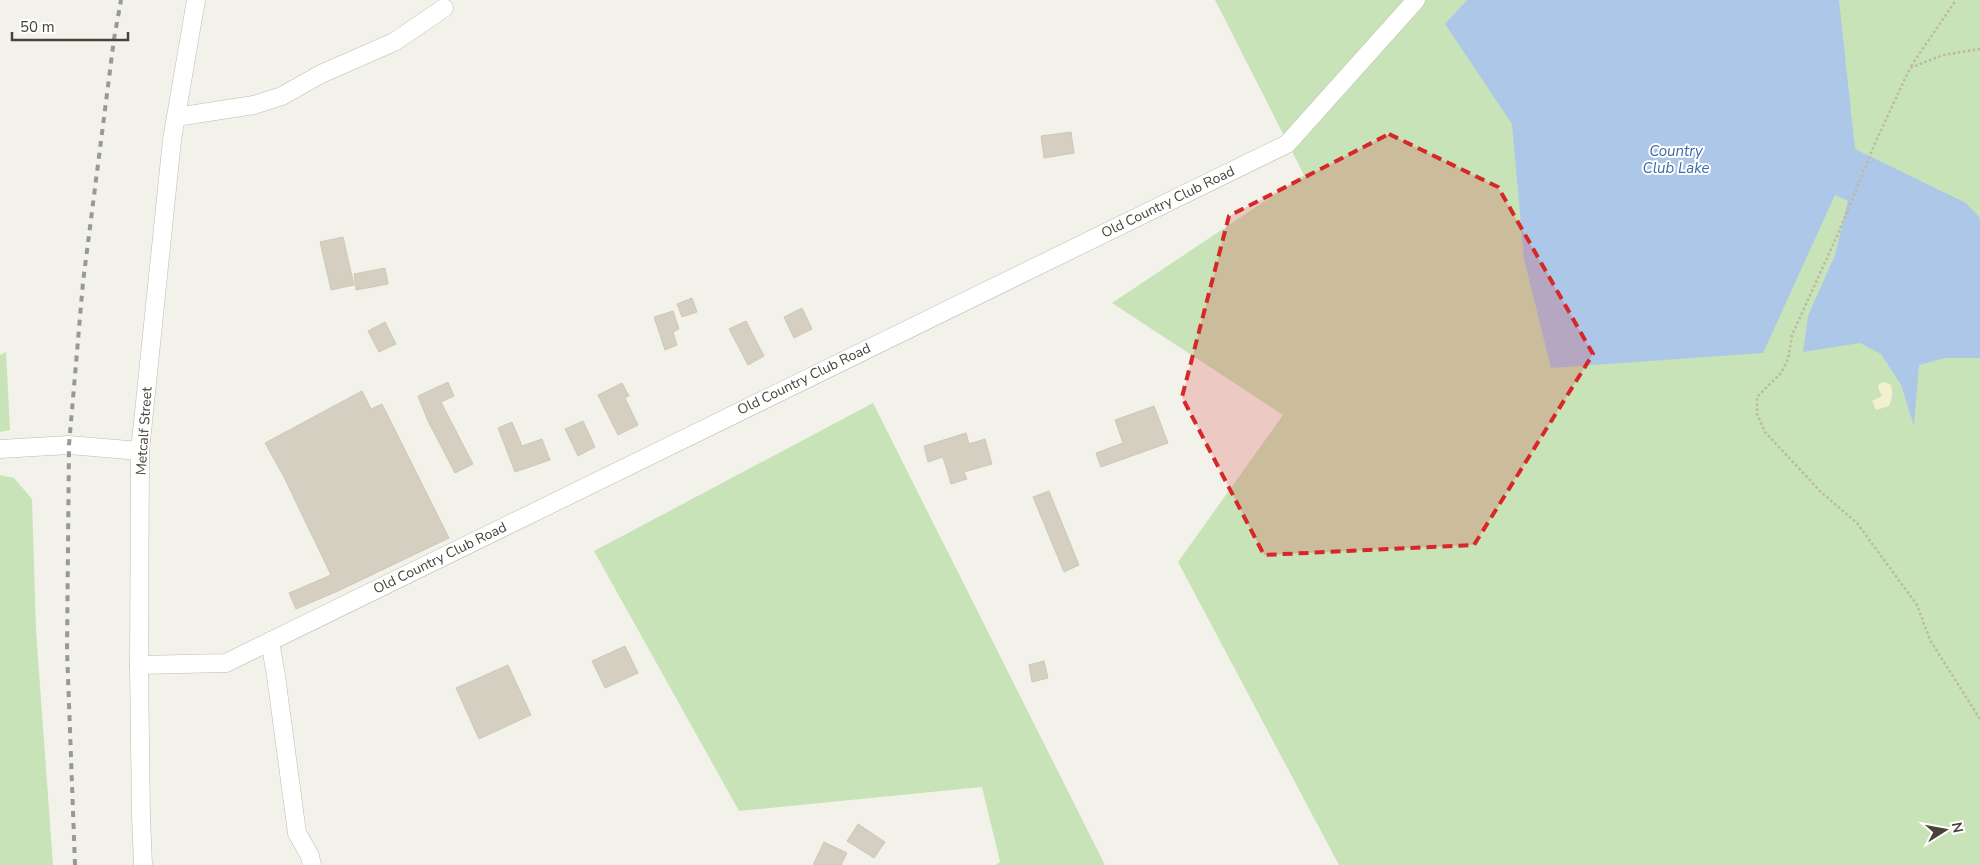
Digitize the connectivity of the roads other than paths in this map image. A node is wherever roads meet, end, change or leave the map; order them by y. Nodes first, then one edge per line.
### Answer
1 (196, 0) edge
2 (1416, 0) edge
3 (444, 8) dead end
4 (176, 117) junction
5 (0, 449) edge
6 (140, 451) junction
7 (270, 641) junction
8 (139, 665) junction
9 (143, 865) edge
10 (312, 865) edge

1 - 4 street, Metcalf Street
2 - 7 street, Old Country Club Road
3 - 4 street
4 - 6 street, Metcalf Street
5 - 6 street
6 - 8 street, Metcalf Street
7 - 8 street, Old Country Club Road
7 - 10 street
8 - 9 street, Metcalf Street

